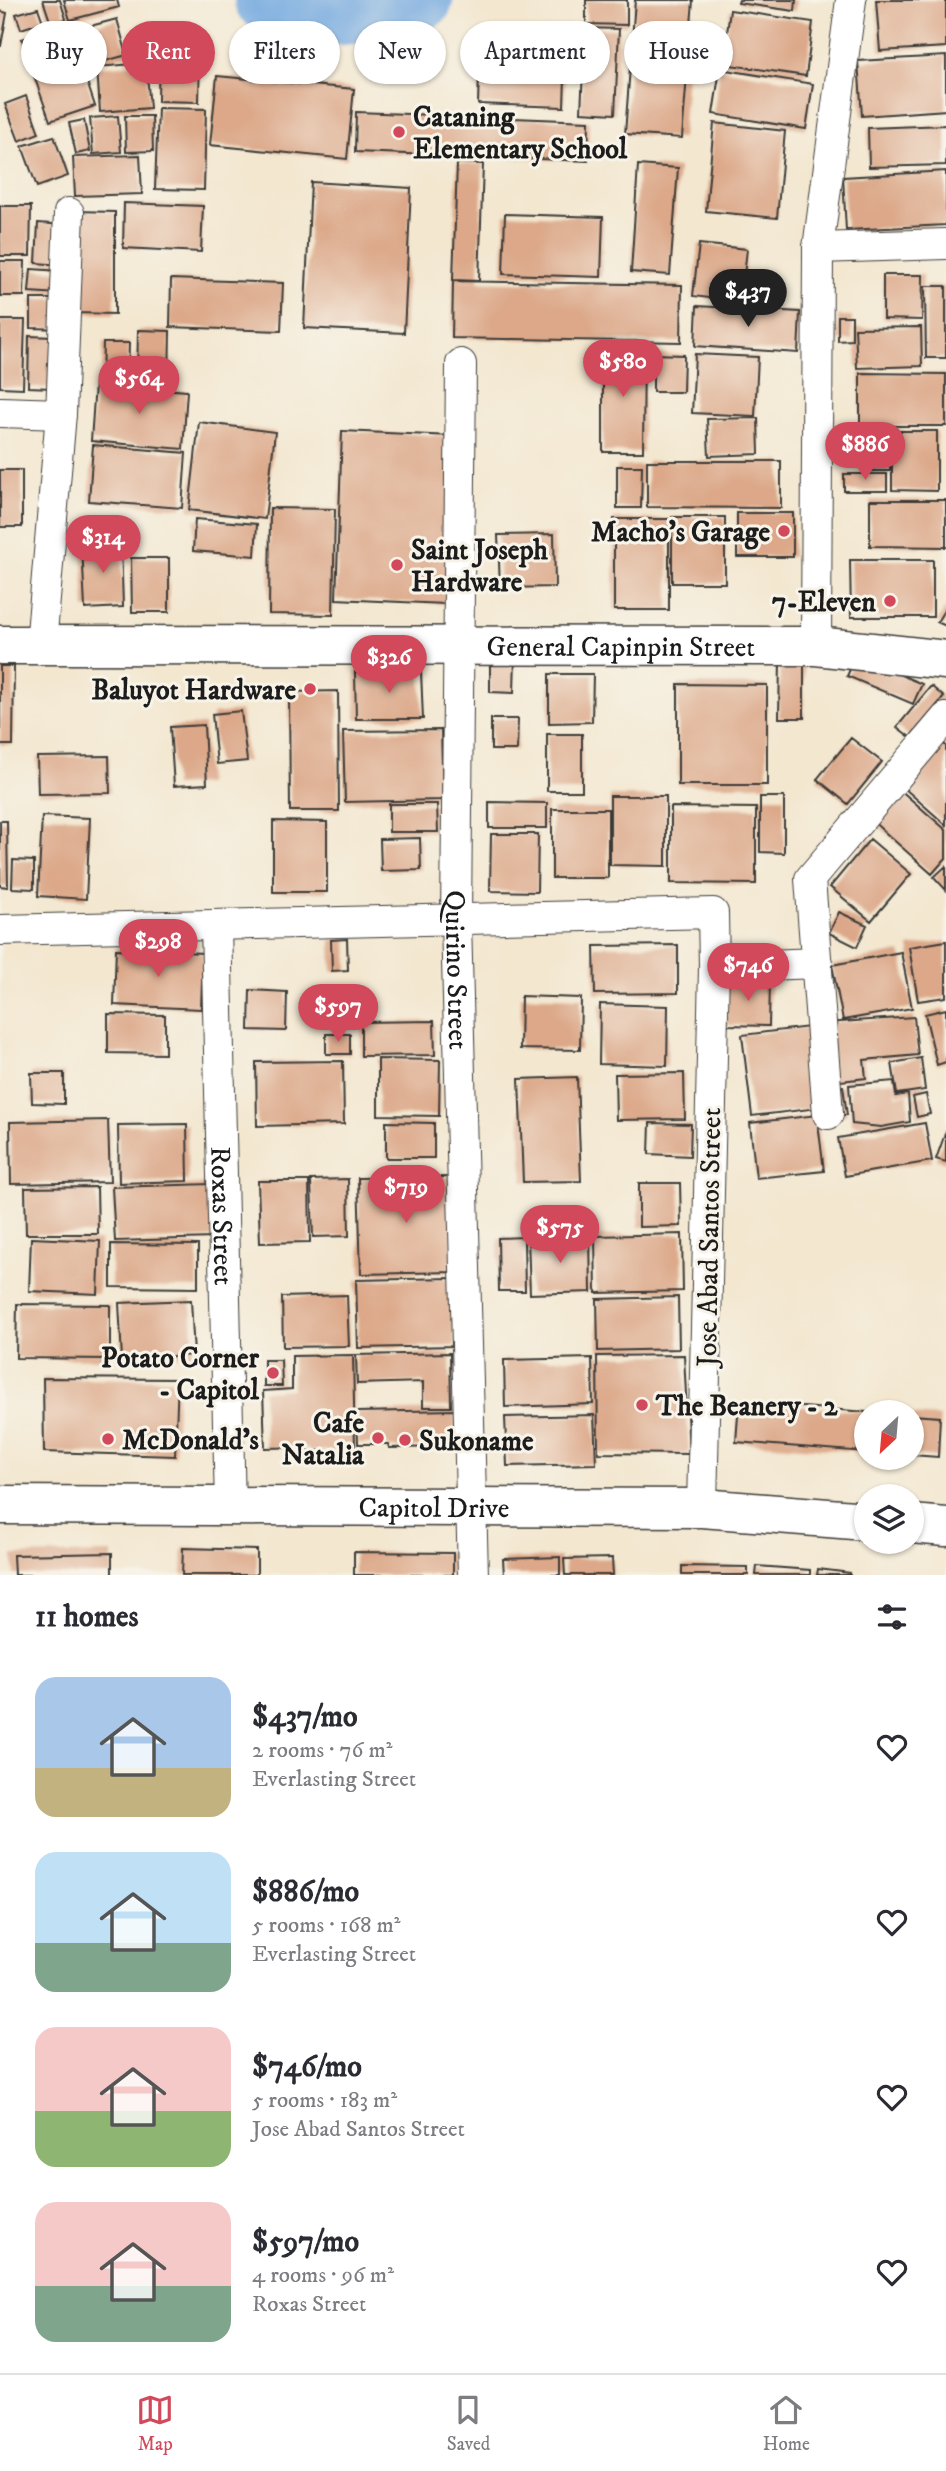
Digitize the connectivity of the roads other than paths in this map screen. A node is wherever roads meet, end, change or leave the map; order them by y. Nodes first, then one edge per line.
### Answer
1 (851, 0) edge
2 (69, 213) dead end
3 (946, 244) edge
4 (818, 247) junction
5 (461, 364) dead end
6 (0, 412) edge
7 (61, 414) junction
8 (0, 645) edge
9 (41, 645) junction
10 (460, 645) junction
11 (816, 646) junction
12 (946, 660) edge
13 (946, 718) edge
14 (456, 921) junction
15 (216, 926) junction
16 (0, 930) edge
17 (817, 963) junction
18 (714, 967) junction
19 (828, 1114) dead end
20 (0, 1505) edge
21 (230, 1507) junction
22 (470, 1508) junction
23 (702, 1508) junction
24 (854, 1520) edge
25 (924, 1525) edge
26 (946, 1527) edge
27 (473, 1575) edge

1 - 4 street
2 - 7 street
3 - 4 street
4 - 11 street
5 - 10 street, Quirino Street
6 - 7 street
7 - 9 street
8 - 9 street, General Capinpin Street
9 - 10 street, General Capinpin Street
10 - 11 street, General Capinpin Street
10 - 14 street, Quirino Street
11 - 12 street, General Capinpin Street
13 - 17 street
14 - 15 street
14 - 18 street, Jose Abad Santos Street
14 - 22 street, Quirino Street
15 - 16 street
15 - 21 street, Roxas Street
17 - 18 street
17 - 19 street
18 - 23 street, Jose Abad Santos Street
20 - 21 street, Capitol Drive
21 - 22 street, Capitol Drive
22 - 23 street, Capitol Drive
22 - 27 street, Quirino Street
23 - 24 street, Capitol Drive
25 - 26 street

